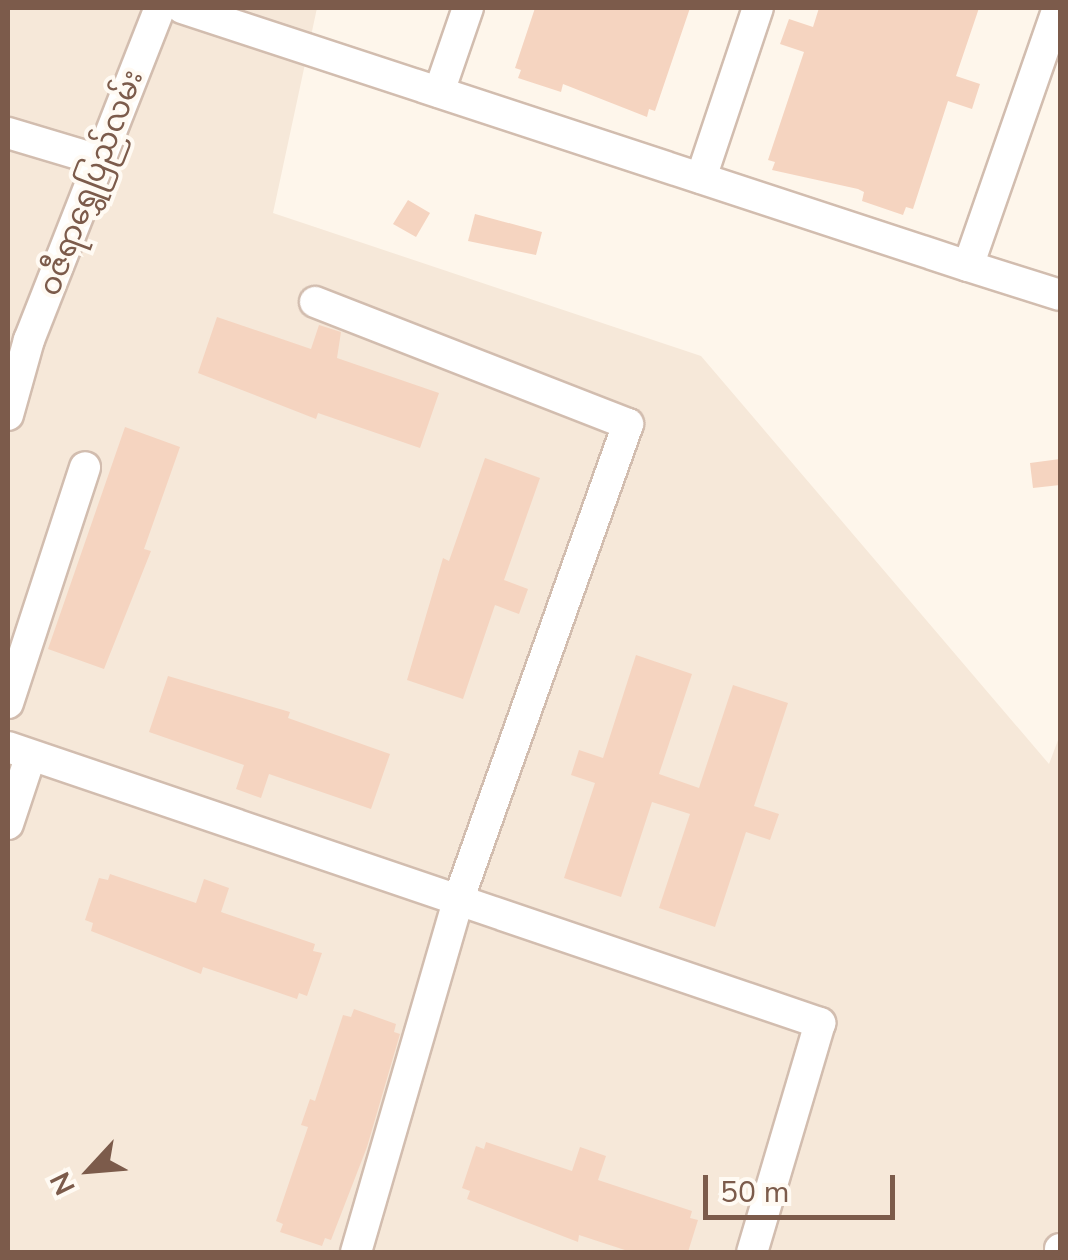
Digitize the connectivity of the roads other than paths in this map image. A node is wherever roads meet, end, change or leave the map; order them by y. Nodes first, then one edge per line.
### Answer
1 (160, 8) edge
2 (182, 8) edge
3 (468, 8) edge
4 (758, 8) edge
5 (1058, 8) edge
6 (439, 92) junction
7 (8, 133) edge
8 (102, 161) junction
9 (702, 178) junction
10 (968, 266) junction
11 (1060, 295) edge
12 (315, 302) dead end
13 (8, 415) edge
14 (85, 467) dead end
15 (8, 703) edge
16 (19, 753) edge
17 (8, 824) edge
18 (458, 901) junction
19 (356, 1252) edge
20 (752, 1252) edge

1 - 8 street, ဝဇီရာရွှေပြည်လမ်း
2 - 6 street
3 - 6 street
4 - 9 street
5 - 10 street
6 - 9 street
7 - 8 street
8 - 13 street, ဝဇီရာရွှေပြည်လမ်း
9 - 10 street
10 - 11 street
12 - 18 street
14 - 15 street
16 - 17 street
16 - 18 street
18 - 19 street
18 - 20 street

